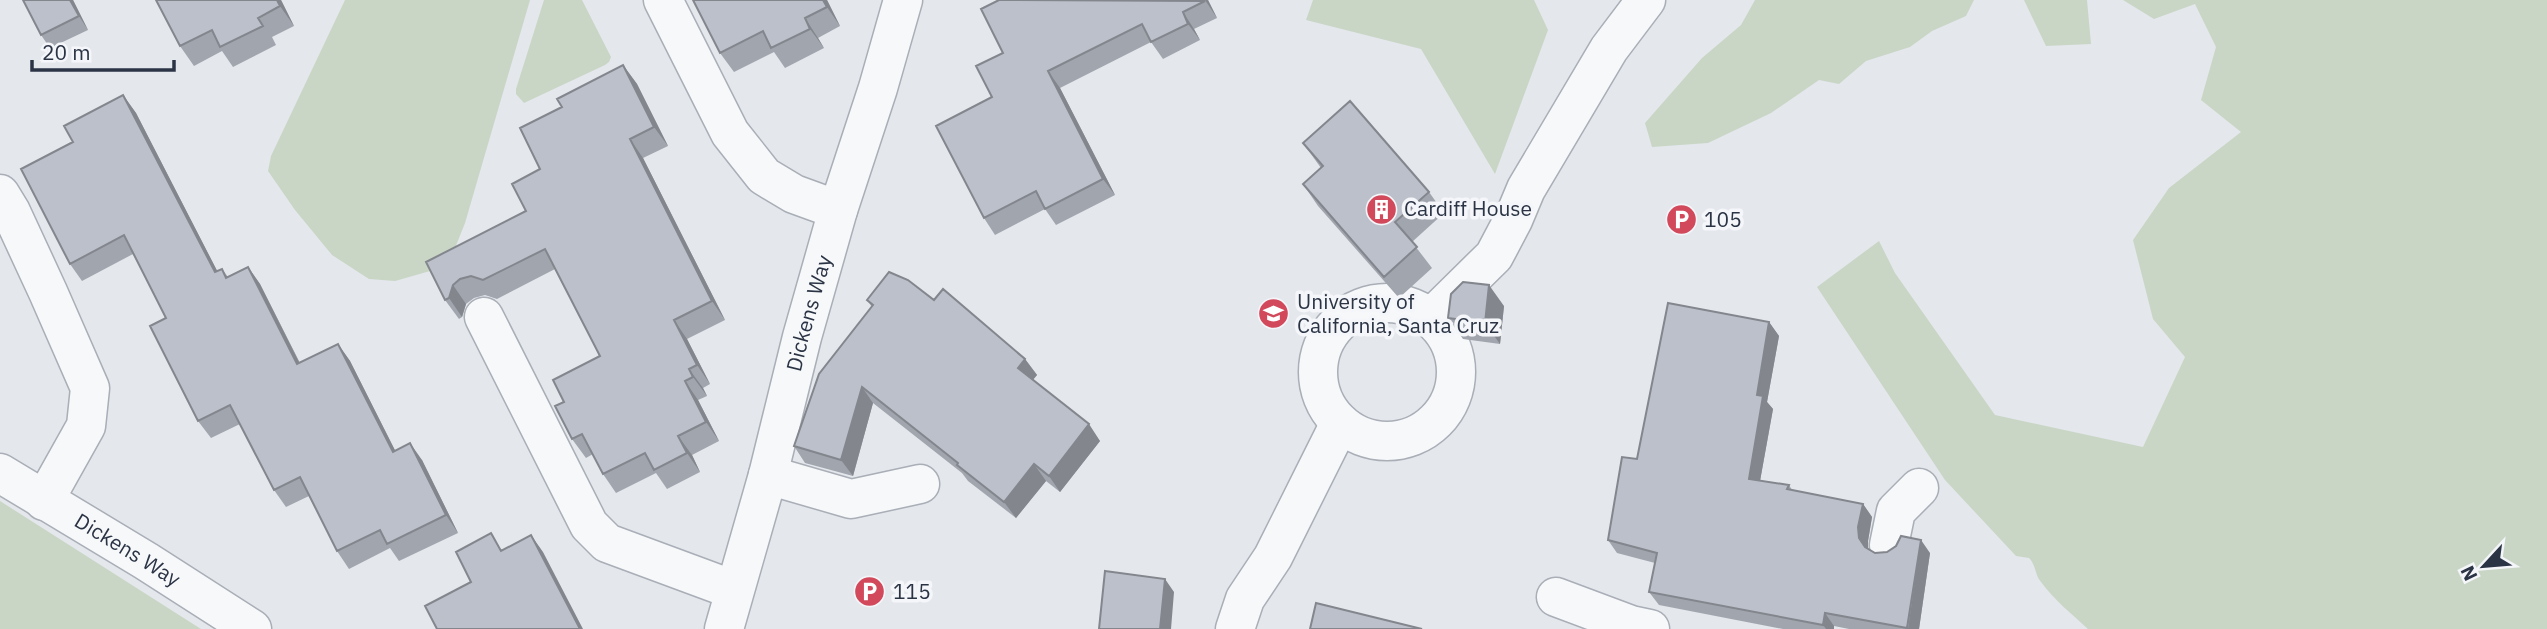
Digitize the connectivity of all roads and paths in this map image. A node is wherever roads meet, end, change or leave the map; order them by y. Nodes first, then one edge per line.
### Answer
1 (663, 0) edge
2 (903, 0) edge
3 (1646, 0) edge
4 (0, 194) edge
5 (838, 210) junction
6 (484, 317) dead end
7 (1432, 317) junction
8 (1340, 423) junction
9 (0, 473) edge
10 (768, 475) junction
11 (920, 484) dead end
12 (1919, 488) dead end
13 (44, 501) junction
14 (1889, 545) dead end
15 (734, 590) junction
16 (1556, 597) dead end
17 (252, 629) edge
18 (724, 629) edge
19 (1235, 629) edge
20 (1650, 629) edge

1 - 5 street
2 - 5 street, Dickens Way
3 - 7 street
4 - 13 street
5 - 10 street, Dickens Way
6 - 15 street
7 - 8 street
7 - 8 street
8 - 19 street
9 - 13 street, Dickens Way
10 - 11 street
10 - 15 street, Dickens Way
12 - 14 street
13 - 17 street, Dickens Way
15 - 18 street, Dickens Way
16 - 20 street

